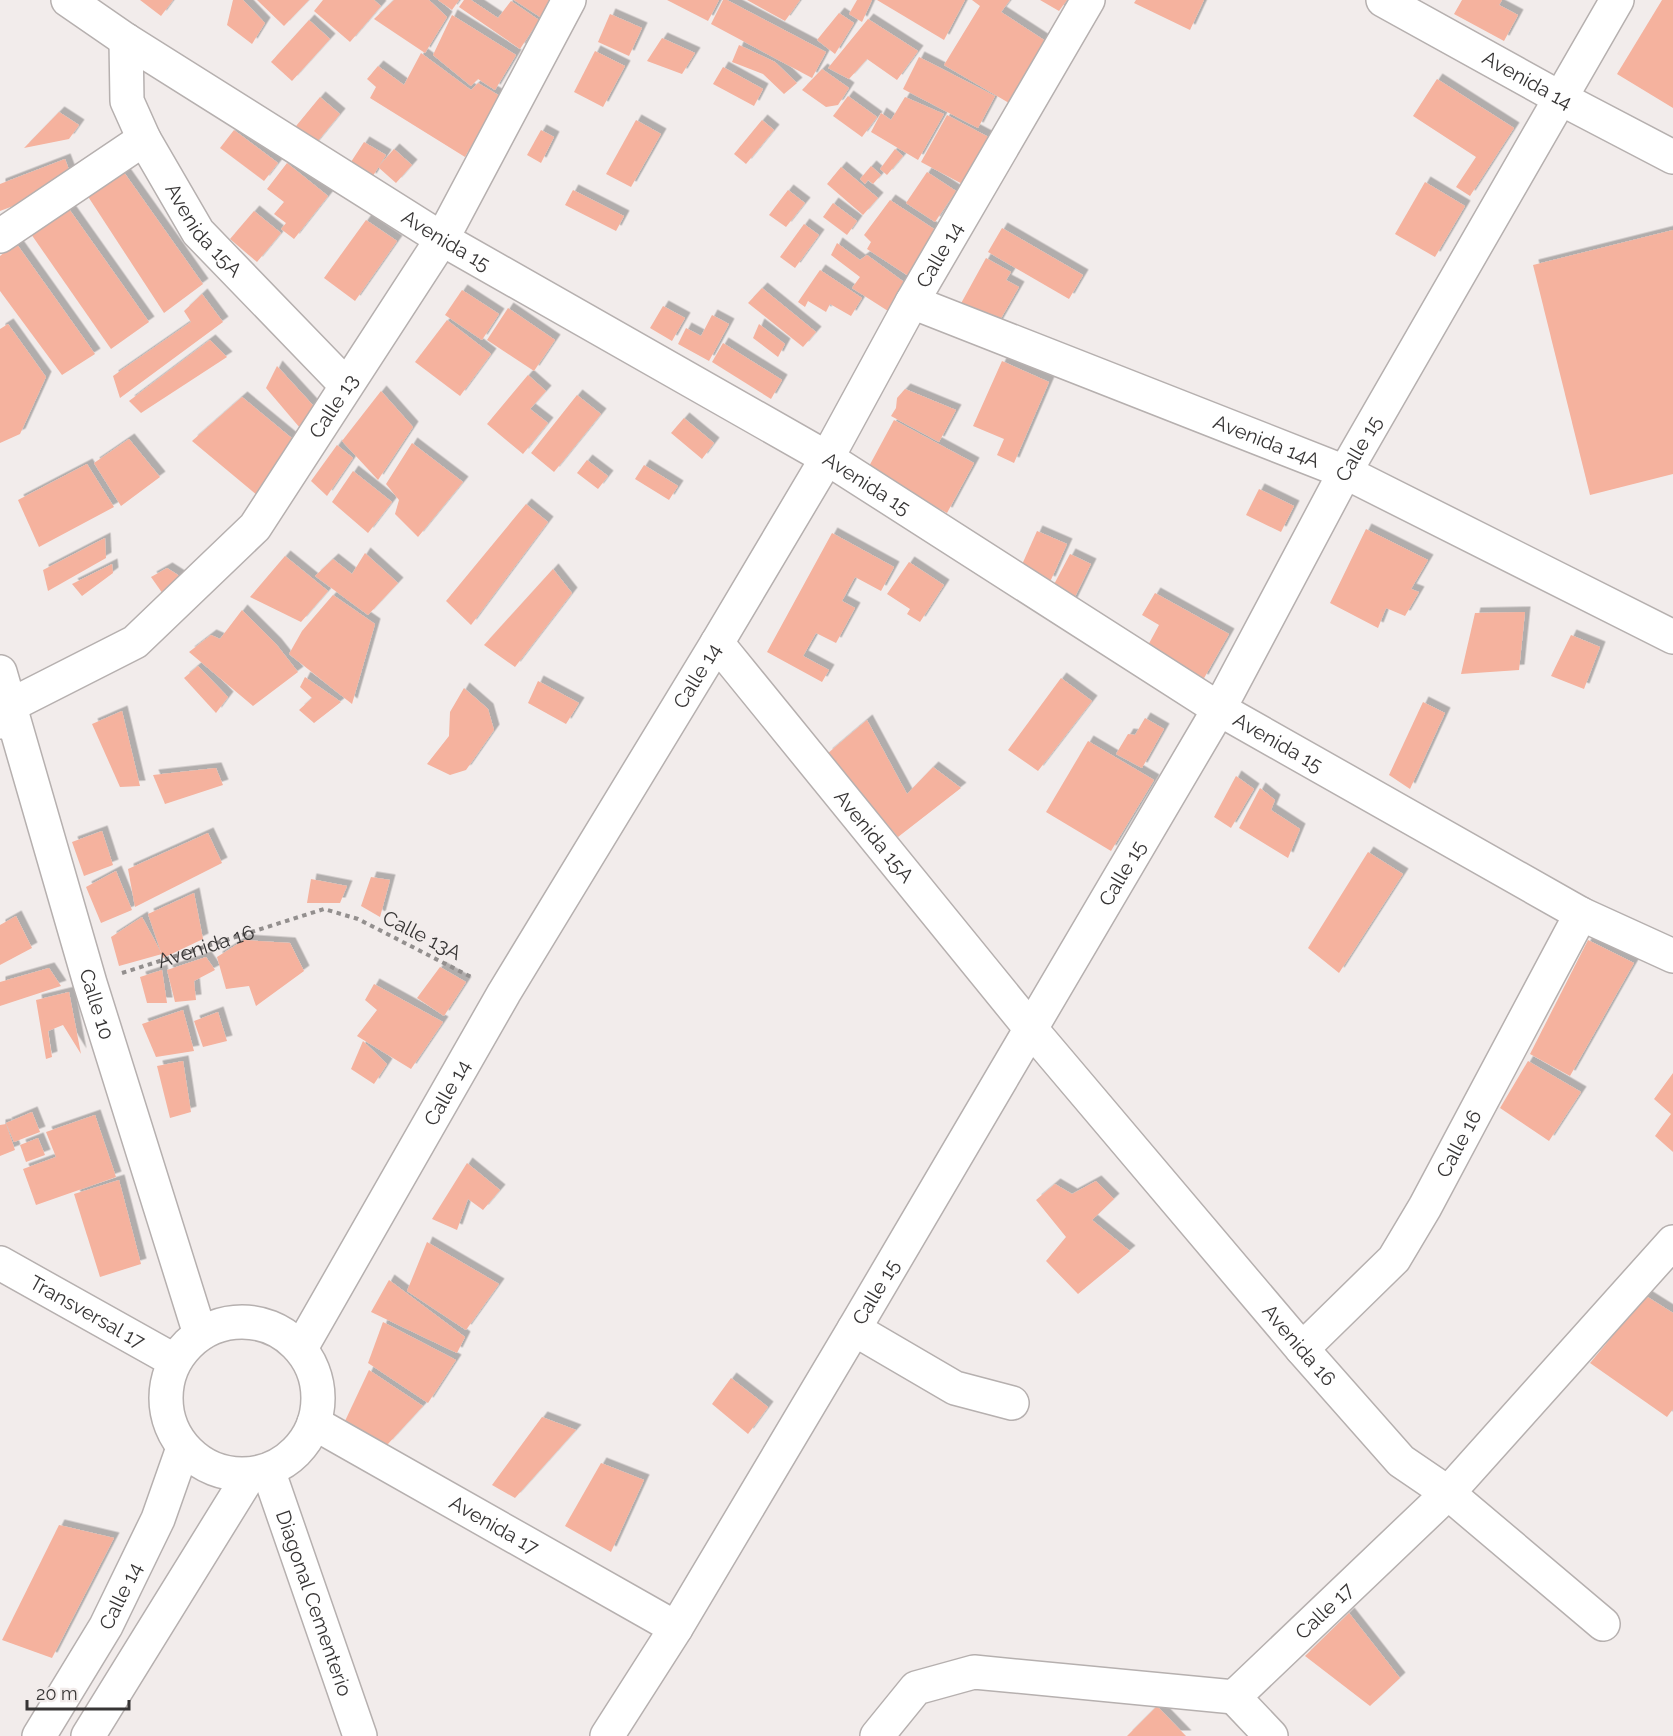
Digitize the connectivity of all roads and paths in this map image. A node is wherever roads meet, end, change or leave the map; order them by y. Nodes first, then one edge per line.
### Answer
1 (68, 0) edge
2 (569, 0) edge
3 (1088, 0) edge
4 (1383, 0) edge
5 (1617, 0) edge
6 (126, 40) junction
7 (1560, 98) junction
8 (144, 139) junction
9 (1673, 157) edge
10 (0, 236) edge
11 (442, 239) junction
12 (912, 302) junction
13 (346, 385) junction
14 (827, 458) junction
15 (1345, 472) junction
16 (1673, 638) edge
17 (717, 643) junction
18 (0, 672) edge
19 (1219, 709) junction
20 (4, 714) edge
21 (324, 909) joint
22 (1581, 914) junction
23 (1673, 956) edge
24 (90, 983) junction
25 (504, 993) junction
26 (1031, 1029) junction
27 (1673, 1242) edge
28 (0, 1263) edge
29 (854, 1329) junction
30 (200, 1334) junction
31 (301, 1348) junction
32 (1302, 1349) junction
33 (175, 1361) junction
34 (1012, 1403) dead end
35 (314, 1423) junction
36 (183, 1448) junction
37 (259, 1472) junction
38 (1448, 1493) junction
39 (1603, 1624) dead end
40 (676, 1628) junction
41 (1234, 1697) junction
42 (39, 1736) edge
43 (88, 1736) edge
44 (360, 1736) edge
45 (607, 1736) edge
46 (877, 1736) edge
47 (1271, 1736) edge

1 - 6 street, Avenida 15
2 - 11 street, Calle 13
3 - 12 street, Calle 14
4 - 7 street, Avenida 14
5 - 7 street, Calle 15
6 - 8 street, Avenida 15A
6 - 11 street, Avenida 15
7 - 9 street, Avenida 14
7 - 15 street, Calle 15
8 - 10 street
8 - 13 street, Avenida 15A
11 - 13 street, Calle 13
11 - 14 street, Avenida 15
12 - 14 street, Calle 14
12 - 15 street, Avenida 14A
13 - 20 street, Calle 13
14 - 17 street, Calle 14
14 - 19 street, Avenida 15
15 - 16 street, Avenida 14A
15 - 19 street, Calle 15
17 - 25 street, Calle 14
17 - 26 street, Avenida 15A
18 - 20 street, Calle 10
19 - 22 street, Avenida 15
19 - 26 street, Calle 15
20 - 24 street, Calle 10
21 - 24 path, Avenida 16
21 - 25 path, Calle 13A
22 - 23 street, Avenida 15
22 - 32 street, Calle 16
24 - 30 street, Calle 10
25 - 31 street, Calle 14
26 - 29 street, Calle 15
26 - 32 street, Avenida 16
27 - 38 street, Calle 17
28 - 33 street, Transversal 17
29 - 34 street
29 - 40 street, Calle 15
30 - 31 street
30 - 33 street
31 - 35 street
32 - 38 street, Avenida 16
33 - 36 street
35 - 37 street
35 - 40 street, Avenida 17
36 - 37 street
36 - 42 street, Calle 14
37 - 43 street
37 - 44 street, Diagonal Cementerio
38 - 39 street, Avenida 16
38 - 41 street, Calle 17
40 - 45 street, Calle 15
41 - 46 street
41 - 47 street

